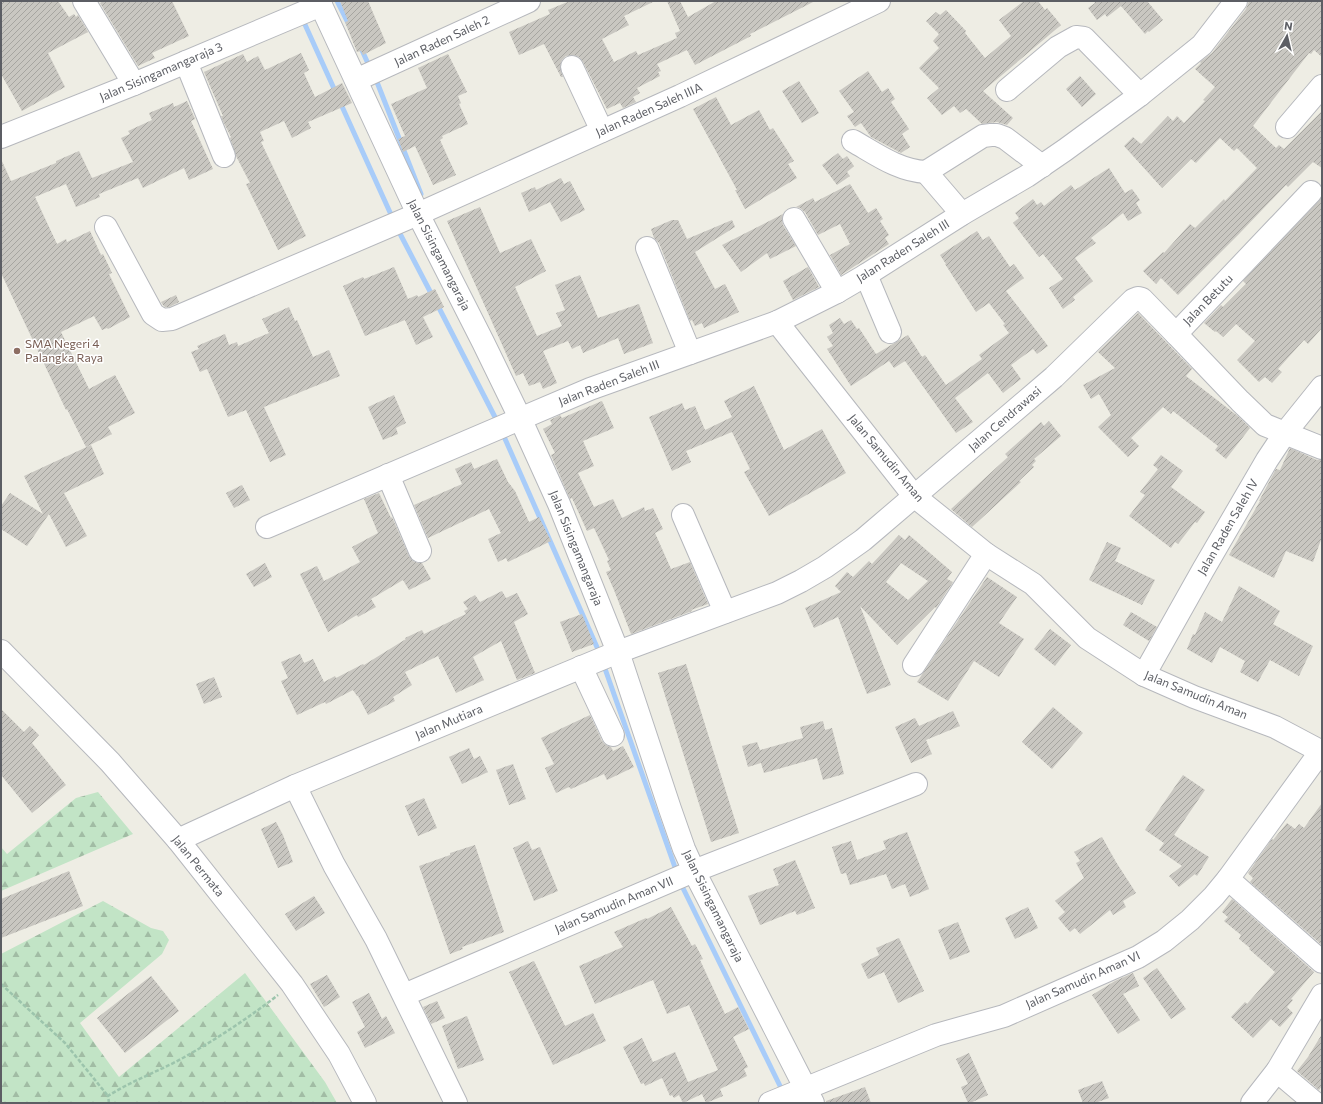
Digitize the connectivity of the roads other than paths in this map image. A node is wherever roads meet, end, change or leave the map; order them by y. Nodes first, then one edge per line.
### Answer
1 (84, 1) edge
2 (528, 1) edge
3 (879, 1) edge
4 (1236, 1) edge
5 (320, 3) edge
6 (186, 62) junction
7 (572, 67) dead end
8 (356, 80) junction
9 (134, 84) junction
10 (1322, 86) edge
11 (1007, 90) dead end
12 (1140, 94) junction
13 (1287, 127) dead end
14 (602, 131) junction
15 (1, 138) edge
16 (853, 141) dead end
17 (224, 156) dead end
18 (1042, 166) junction
19 (926, 172) junction
20 (1311, 192) dead end
21 (418, 214) junction
22 (962, 214) junction
23 (794, 219) dead end
24 (106, 227) dead end
25 (647, 248) dead end
26 (866, 276) junction
27 (837, 292) junction
28 (777, 322) junction
29 (890, 332) dead end
30 (1176, 334) junction
31 (690, 353) junction
32 (1322, 387) edge
33 (520, 418) junction
34 (1285, 433) junction
35 (1322, 448) edge
36 (388, 475) junction
37 (914, 496) junction
38 (682, 515) dead end
39 (267, 527) dead end
40 (420, 552) dead end
41 (986, 554) junction
42 (725, 612) junction
43 (1, 651) edge
44 (618, 652) junction
45 (914, 665) dead end
46 (581, 667) junction
47 (1144, 674) junction
48 (613, 735) dead end
49 (1322, 751) edge
50 (916, 784) dead end
51 (295, 786) junction
52 (178, 840) junction
53 (694, 871) junction
54 (1228, 879) junction
55 (1322, 962) edge
56 (404, 995) junction
57 (1322, 995) edge
58 (1277, 1071) junction
59 (809, 1096) edge
60 (365, 1103) edge
61 (456, 1103) edge
62 (770, 1103) edge
63 (1252, 1103) edge
64 (1315, 1103) edge

1 - 9 street
2 - 8 street, Jalan Raden Saleh 2
3 - 14 street, Jalan Raden Saleh IIIA
4 - 12 street, Jalan Raden Saleh III
5 - 6 street, Jalan Sisingamangaraja 3
5 - 8 street, Jalan Sisingamangaraja
6 - 9 street, Jalan Sisingamangaraja 3
6 - 17 street
7 - 14 street
8 - 21 street, Jalan Sisingamangaraja
9 - 15 street, Jalan Sisingamangaraja 3
10 - 13 street
11 - 12 street
12 - 18 street, Jalan Raden Saleh III
14 - 21 street, Jalan Raden Saleh IIIA
16 - 19 street
18 - 19 street
18 - 22 street, Jalan Raden Saleh III
19 - 22 street
20 - 30 street, Jalan Betutu
21 - 24 street, Jalan Raden Saleh IIIA
21 - 33 street, Jalan Sisingamangaraja
22 - 26 street, Jalan Raden Saleh III
23 - 27 street
25 - 31 street
26 - 27 street, Jalan Raden Saleh III
26 - 29 street
27 - 28 street, Jalan Raden Saleh III
28 - 31 street, Jalan Raden Saleh III
28 - 37 street, Jalan Samudin Aman
30 - 34 street, Jalan Betutu
30 - 37 street, Jalan Cendrawasi
31 - 33 street, Jalan Raden Saleh III
32 - 34 street, Jalan Raden Saleh IV
33 - 36 street, Jalan Raden Saleh III
33 - 44 street, Jalan Sisingamangaraja
34 - 35 street, Jalan Betutu
34 - 47 street, Jalan Raden Saleh IV
36 - 39 street, Jalan Raden Saleh III
36 - 40 street
37 - 41 street, Jalan Samudin Aman
37 - 42 street, Jalan Cendrawasi
38 - 42 street
41 - 45 street
41 - 47 street, Jalan Samudin Aman
42 - 44 street, Jalan Mutiara
43 - 52 street, Jalan Permata
44 - 46 street, Jalan Mutiara
44 - 53 street, Jalan Sisingamangaraja
46 - 48 street
46 - 51 street, Jalan Mutiara
47 - 49 street, Jalan Samudin Aman
49 - 54 street, Jalan Samudin Aman VI
50 - 53 street, Jalan Samudin Aman VII
51 - 52 street, Jalan Mutiara
51 - 56 street
52 - 60 street, Jalan Permata
53 - 56 street, Jalan Samudin Aman VII
53 - 59 street, Jalan Sisingamangaraja
54 - 55 street
54 - 59 street, Jalan Samudin Aman VI
56 - 61 street
57 - 58 street
58 - 63 street
58 - 64 street
59 - 62 street, Jalan Samudin Aman VI

